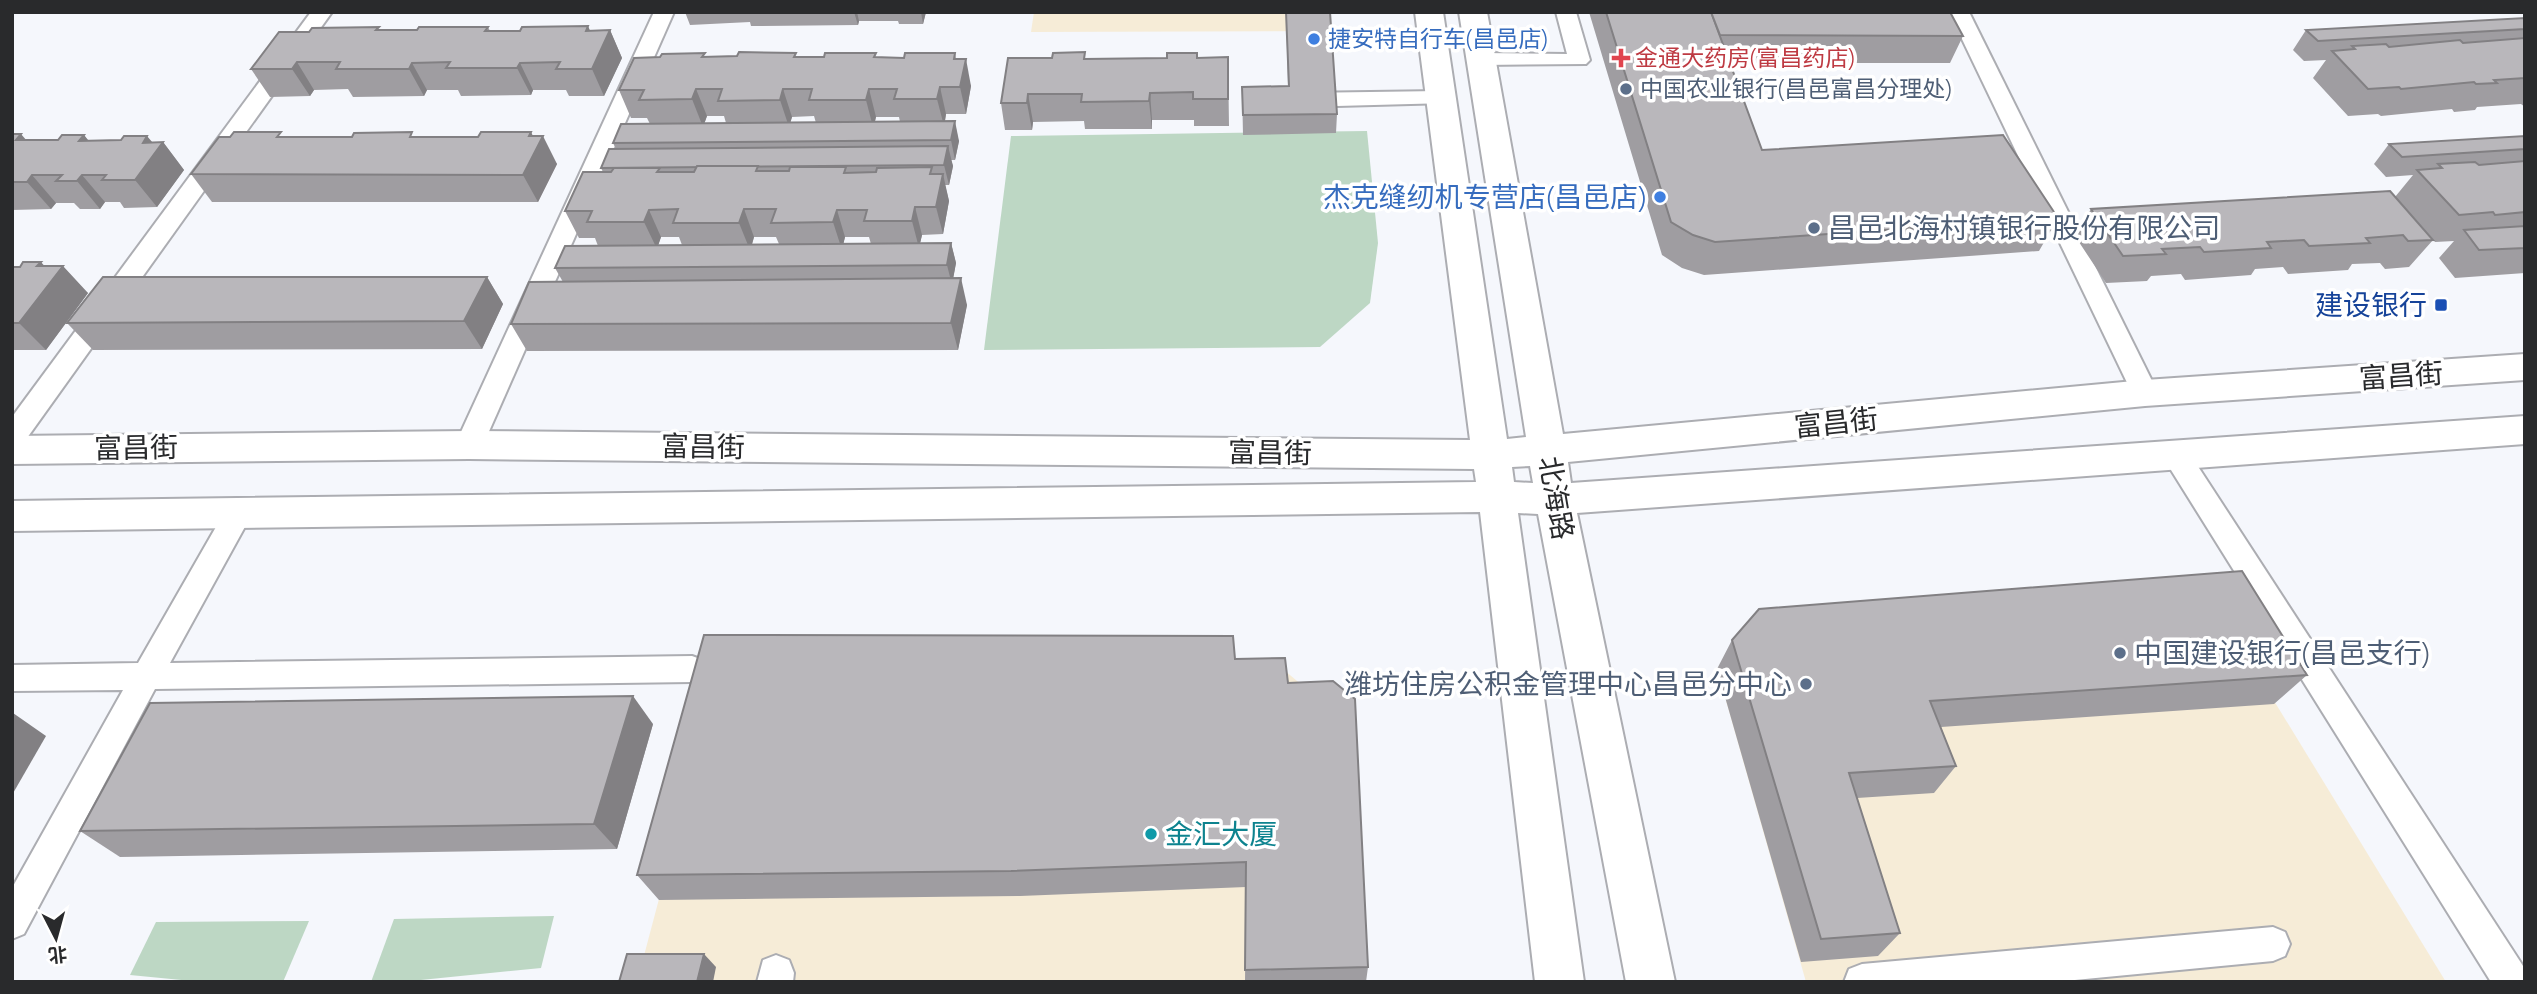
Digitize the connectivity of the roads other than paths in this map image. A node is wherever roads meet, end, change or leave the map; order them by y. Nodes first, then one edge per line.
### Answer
1 (322, 12) edge
2 (664, 12) edge
3 (1429, 12) edge
4 (1473, 12) edge
5 (1566, 12) edge
6 (1959, 12) edge
7 (1480, 58) junction
8 (1440, 98) junction
9 (1275, 100) edge
10 (2525, 367) edge
11 (2145, 393) junction
12 (2525, 430) edge
13 (12, 438) edge
14 (469, 445) junction
15 (12, 450) edge
16 (1547, 452) junction
17 (1490, 455) junction
18 (2176, 456) junction
19 (1497, 497) junction
20 (1555, 499) junction
21 (238, 514) junction
22 (12, 516) edge
23 (692, 669) edge
24 (146, 677) junction
25 (12, 678) edge
26 (12, 922) edge
27 (2273, 944) dead end
28 (1560, 982) edge
29 (1651, 982) edge
30 (1862, 982) edge
31 (2512, 982) edge

1 - 13 lane
2 - 14 lane
3 - 8 main road, 北海路
4 - 7 main road, 北海路
5 - 7 lane
6 - 11 lane
7 - 16 main road, 北海路
8 - 9 lane
8 - 17 main road, 北海路
10 - 11 main road, 富昌街
11 - 16 main road, 富昌街
12 - 18 main road, 富昌街
14 - 15 main road, 富昌街
14 - 17 main road, 富昌街
16 - 17 main road, 富昌街
16 - 20 main road, 北海路
17 - 19 main road, 北海路
18 - 20 main road, 富昌街
18 - 31 lane
19 - 20 main road, 富昌街
19 - 21 main road, 富昌街
19 - 28 main road, 北海路
20 - 29 main road, 北海路
21 - 22 main road, 富昌街
21 - 24 lane
23 - 24 lane
24 - 25 lane
24 - 26 lane
27 - 30 lane

